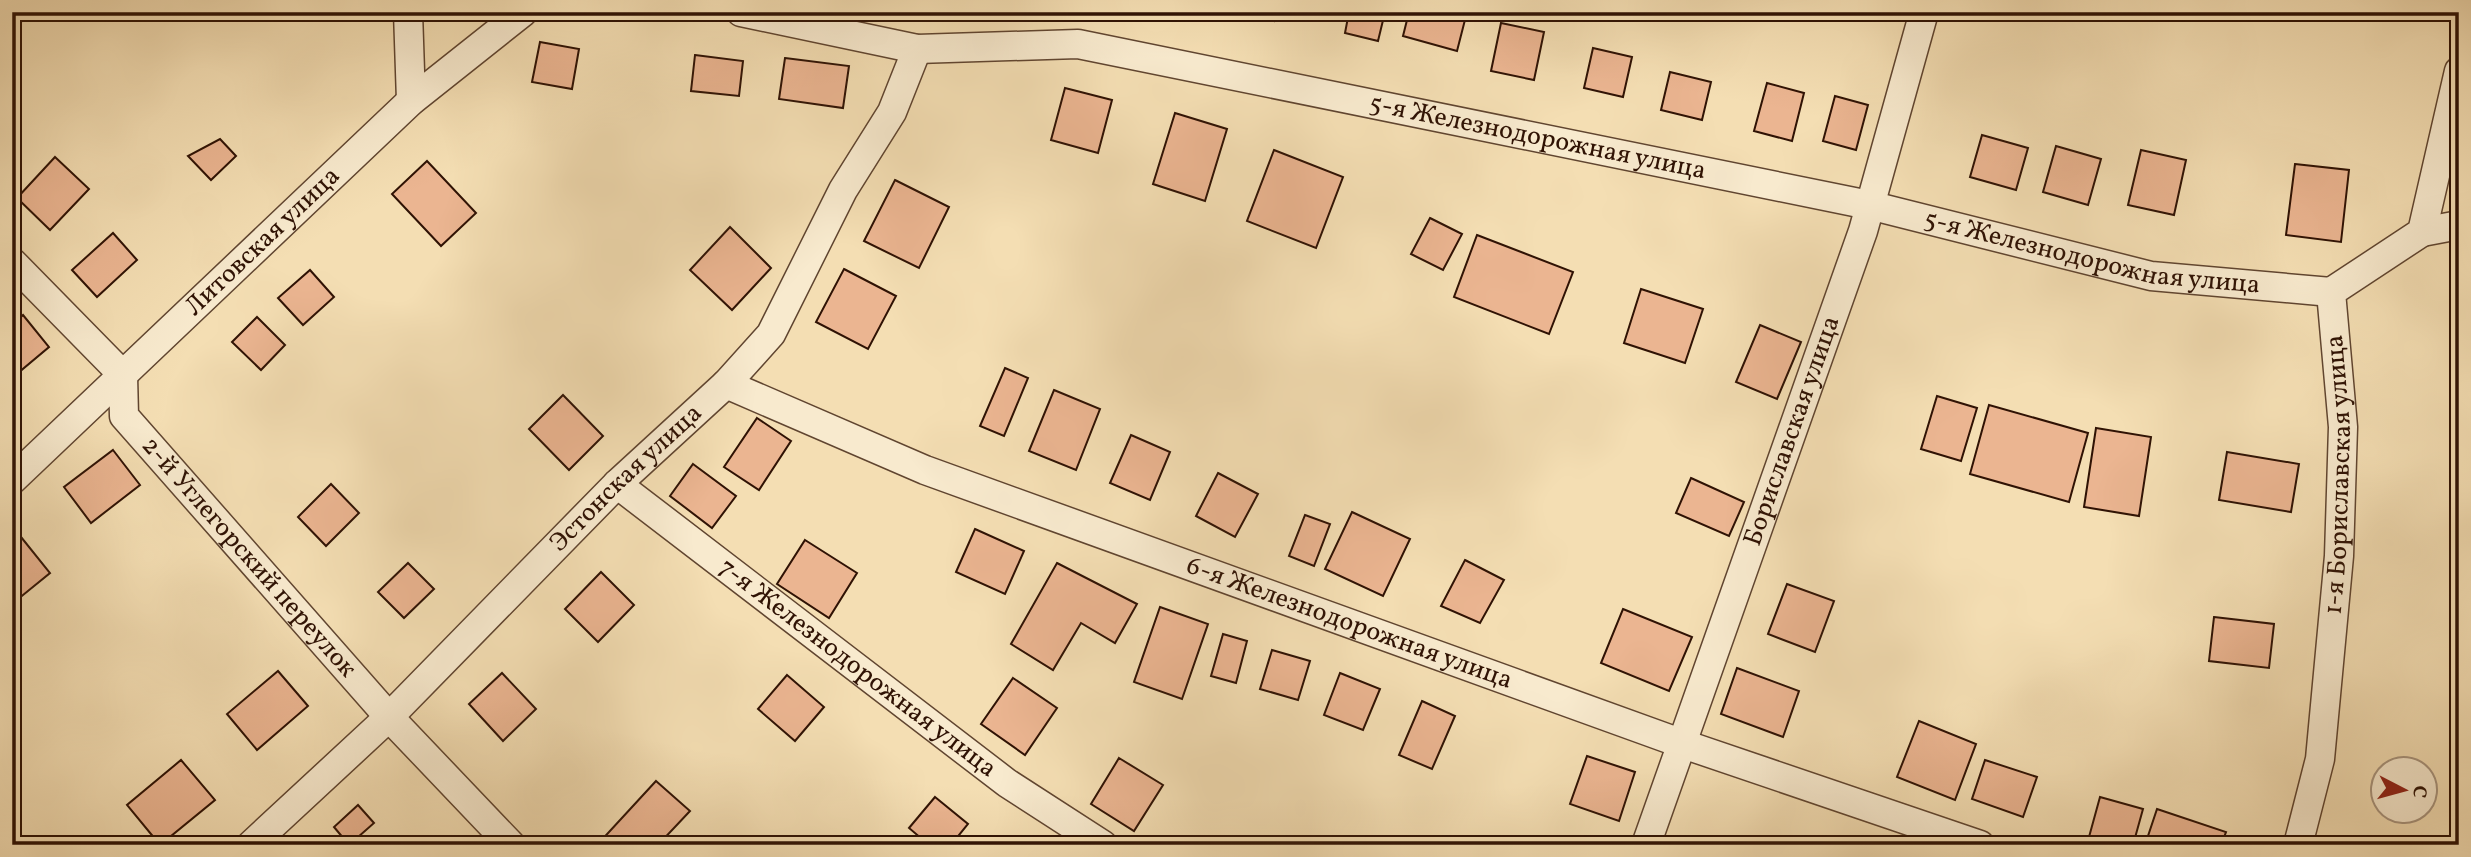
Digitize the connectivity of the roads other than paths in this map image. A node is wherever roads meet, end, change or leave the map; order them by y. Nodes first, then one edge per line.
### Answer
1 (408, 12) edge
2 (523, 12) edge
3 (741, 12) edge
4 (1924, 12) edge
5 (917, 48) junction
6 (2459, 71) edge
7 (411, 101) junction
8 (1869, 205) junction
9 (2459, 225) edge
10 (2422, 232) junction
11 (12, 262) edge
12 (2331, 292) junction
13 (123, 375) junction
14 (726, 384) junction
15 (12, 480) edge
16 (617, 484) junction
17 (389, 717) junction
18 (1684, 744) junction
19 (251, 845) edge
20 (511, 845) edge
21 (1103, 845) edge
22 (1646, 845) edge
23 (1980, 845) edge
24 (2298, 845) edge

1 - 7 street
2 - 7 street, Литовская улица
3 - 5 street, 5-я Железнодорожная улица
4 - 8 street, Бориславская улица
5 - 8 street, 5-я Железнодорожная улица
5 - 14 street, Эстонская улица
6 - 10 street
7 - 13 street, Литовская улица
8 - 12 street, 5-я Железнодорожная улица
8 - 18 street, Бориславская улица
9 - 10 street
10 - 12 street
11 - 13 street
12 - 24 street, 1-я Бориславская улица
13 - 15 street, Литовская улица
13 - 17 street, 2-й Углегорский переулок
14 - 16 street, Эстонская улица
14 - 18 street, 6-я Железнодорожная улица
16 - 17 street, Эстонская улица
16 - 21 street, 7-я Железнодорожная улица
17 - 19 street, Эстонская улица
17 - 20 street, 2-й Углегорский переулок
18 - 22 street, Бориславская улица
18 - 23 street, 6-я Железнодорожная улица

